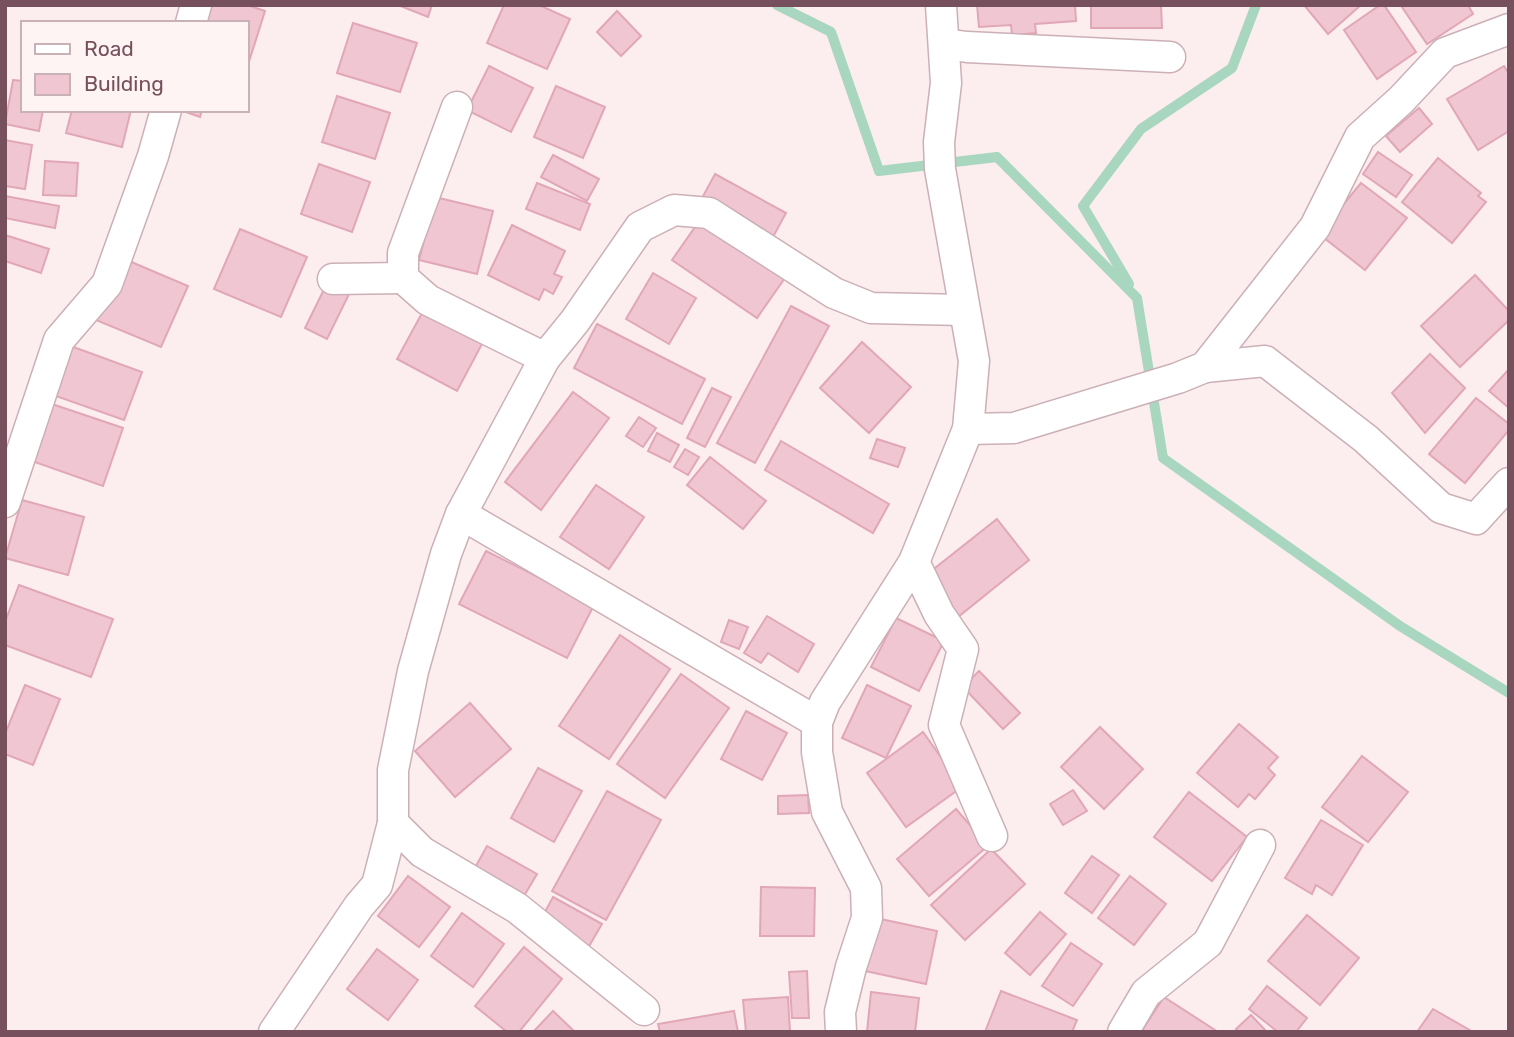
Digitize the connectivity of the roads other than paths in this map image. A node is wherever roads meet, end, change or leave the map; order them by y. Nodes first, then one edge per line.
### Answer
1 (941, 5) edge
2 (1509, 29) edge
3 (944, 44) junction
4 (1170, 57) dead end
5 (457, 107) dead end
6 (165, 112) edge
7 (403, 278) junction
8 (333, 279) dead end
9 (964, 310) junction
10 (545, 358) junction
11 (1205, 368) junction
12 (968, 429) junction
13 (1509, 483) edge
14 (5, 502) edge
15 (461, 513) junction
16 (914, 562) junction
17 (817, 722) junction
18 (393, 823) junction
19 (992, 836) dead end
20 (1260, 845) dead end
21 (644, 1010) dead end
22 (274, 1032) edge
23 (841, 1032) edge
24 (1123, 1032) edge

1 - 3 street
2 - 11 street
3 - 4 street
3 - 9 street
5 - 7 street
6 - 14 street
7 - 8 street
7 - 10 street
9 - 10 street
9 - 12 street
10 - 15 street
11 - 12 street
11 - 13 street
12 - 16 street
15 - 17 street
15 - 18 street
16 - 17 street
16 - 19 street
17 - 23 street
18 - 21 street
18 - 22 street
20 - 24 street

